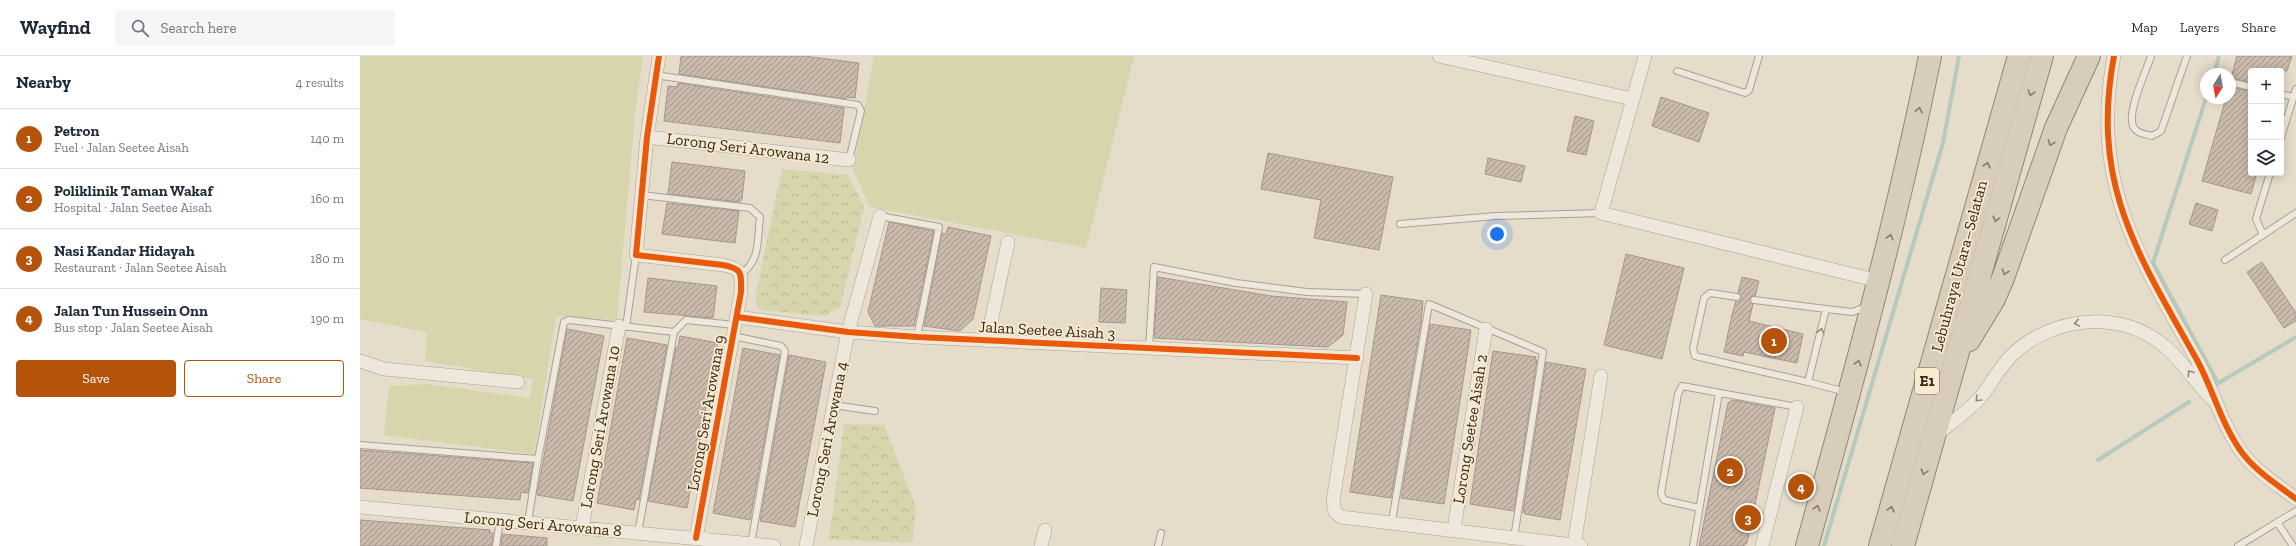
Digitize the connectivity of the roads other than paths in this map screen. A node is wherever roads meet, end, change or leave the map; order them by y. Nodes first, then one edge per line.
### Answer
1 (659, 56) edge
2 (1439, 56) edge
3 (1645, 56) edge
4 (1759, 56) edge
5 (1930, 56) edge
6 (2019, 56) edge
7 (2042, 56) edge
8 (2088, 56) edge
9 (2114, 56) edge
10 (2151, 56) edge
11 (2187, 56) edge
12 (1677, 71) dead end
13 (655, 75) junction
14 (2236, 83) edge
15 (2248, 86) edge
16 (2296, 88) edge
17 (2284, 95) edge
18 (2293, 97) junction
19 (1632, 99) junction
20 (2284, 128) edge
21 (647, 137) junction
22 (849, 160) joint
23 (2269, 176) edge
24 (642, 195) junction
25 (1601, 213) junction
26 (2296, 213) edge
27 (880, 216) joint
28 (1400, 224) dead end
29 (2263, 235) junction
30 (1008, 242) dead end
31 (636, 255) junction
32 (2225, 260) dead end
33 (741, 274) junction
34 (1879, 281) junction
35 (1366, 294) joint
36 (1738, 297) dead end
37 (1754, 300) dead end
38 (1874, 303) junction
39 (1826, 310) junction
40 (623, 326) junction
41 (735, 326) junction
42 (1486, 329) junction
43 (674, 332) junction
44 (848, 332) junction
45 (917, 337) junction
46 (987, 340) junction
47 (1149, 348) junction
48 (1959, 355) junction
49 (1357, 358) junction
50 (360, 361) edge
51 (1601, 376) dead end
52 (518, 382) dead end
53 (1808, 382) junction
54 (1850, 392) junction
55 (1719, 393) junction
56 (2215, 402) junction
57 (833, 405) junction
58 (1797, 407) joint
59 (875, 411) dead end
60 (1936, 435) junction
61 (360, 444) edge
62 (538, 459) junction
63 (2296, 499) edge
64 (360, 506) edge
65 (1699, 508) junction
66 (2296, 511) edge
67 (500, 520) junction
68 (528, 522) junction
69 (1392, 522) junction
70 (2277, 522) junction
71 (582, 528) junction
72 (1454, 529) junction
73 (1045, 530) dead end
74 (638, 533) junction
75 (1161, 533) dead end
76 (696, 538) junction
77 (1514, 538) junction
78 (751, 544) junction
79 (496, 546) edge
80 (774, 546) edge
81 (806, 546) edge
82 (1041, 546) edge
83 (1158, 546) edge
84 (1578, 546) edge
85 (1693, 546) edge
86 (1762, 546) edge
87 (1807, 546) edge
88 (1880, 546) edge
89 (1903, 546) edge
90 (2238, 546) edge
91 (2293, 546) edge

1 - 13 street
2 - 19 street
3 - 19 street
4 - 12 lane
34 -> 5 highway
88 -> 6 highway, Lebuhraya Utara–Selatan / E1
7 -> 48 highway, Lebuhraya Utara–Selatan / E1
8 -> 48 highway
9 - 56 street
10 - 11 lane
13 - 21 street
13 - 22 lane
14 - 15 lane
16 - 18 lane
17 - 18 lane
18 - 20 lane
19 - 25 street
21 - 22 street, Lorong Seri Arowana 12
21 - 24 street
23 - 29 lane
24 - 31 street
24 - 33 lane
25 - 28 lane
25 - 34 street
26 - 29 lane
27 - 44 street, Lorong Seri Arowana 4
27 - 45 lane
29 - 32 lane
30 - 46 street, Jalan Seetee Aisah 3
31 - 33 street
31 - 40 lane
33 - 41 street, Lorong Seri Arowana 9
34 - 38 highway
35 - 47 lane
35 - 49 street
36 - 53 lane
37 - 39 lane
38 - 39 lane
54 -> 38 highway
53 -> 39 lane
40 - 43 lane
40 - 62 lane
40 - 71 street, Lorong Seri Arowana 10
41 - 43 lane
41 - 44 street, Jalan Seetee Aisah 3
41 - 76 street, Lorong Seri Arowana 9
41 - 78 lane
42 - 69 lane
42 - 72 street, Lorong Seetee Aisah 2
42 - 77 lane
43 - 74 lane
44 - 45 street, Jalan Seetee Aisah 3
44 - 57 street, Lorong Seri Arowana 4
45 - 46 street, Jalan Seetee Aisah 3
46 - 47 street, Jalan Seetee Aisah 3
47 - 49 street, Jalan Seetee Aisah 3
48 - 60 highway, Lebuhraya Utara–Selatan / E1
49 - 69 street
50 - 52 street
51 - 84 street
53 - 54 lane
87 -> 54 highway
55 - 58 lane
55 - 65 lane
55 - 65 lane
56 -> 60 street
56 - 63 street
57 - 59 lane
57 - 81 street, Lorong Seri Arowana 4
58 - 86 street
60 -> 89 highway, Lebuhraya Utara–Selatan / E1
61 - 62 lane
62 - 68 lane
64 - 67 street, Lorong Seri Arowana 8
65 - 85 lane
66 - 70 lane
67 - 68 street, Lorong Seri Arowana 8
67 - 79 lane
68 - 71 street, Lorong Seri Arowana 8
69 - 72 street
70 - 90 lane
70 - 91 lane
71 - 74 street, Lorong Seri Arowana 8
72 - 77 street
73 - 82 street
74 - 76 street, Lorong Seri Arowana 8
75 - 83 lane
76 - 78 street, Lorong Seri Arowana 8
77 - 84 street
78 - 80 street, Lorong Seri Arowana 8

